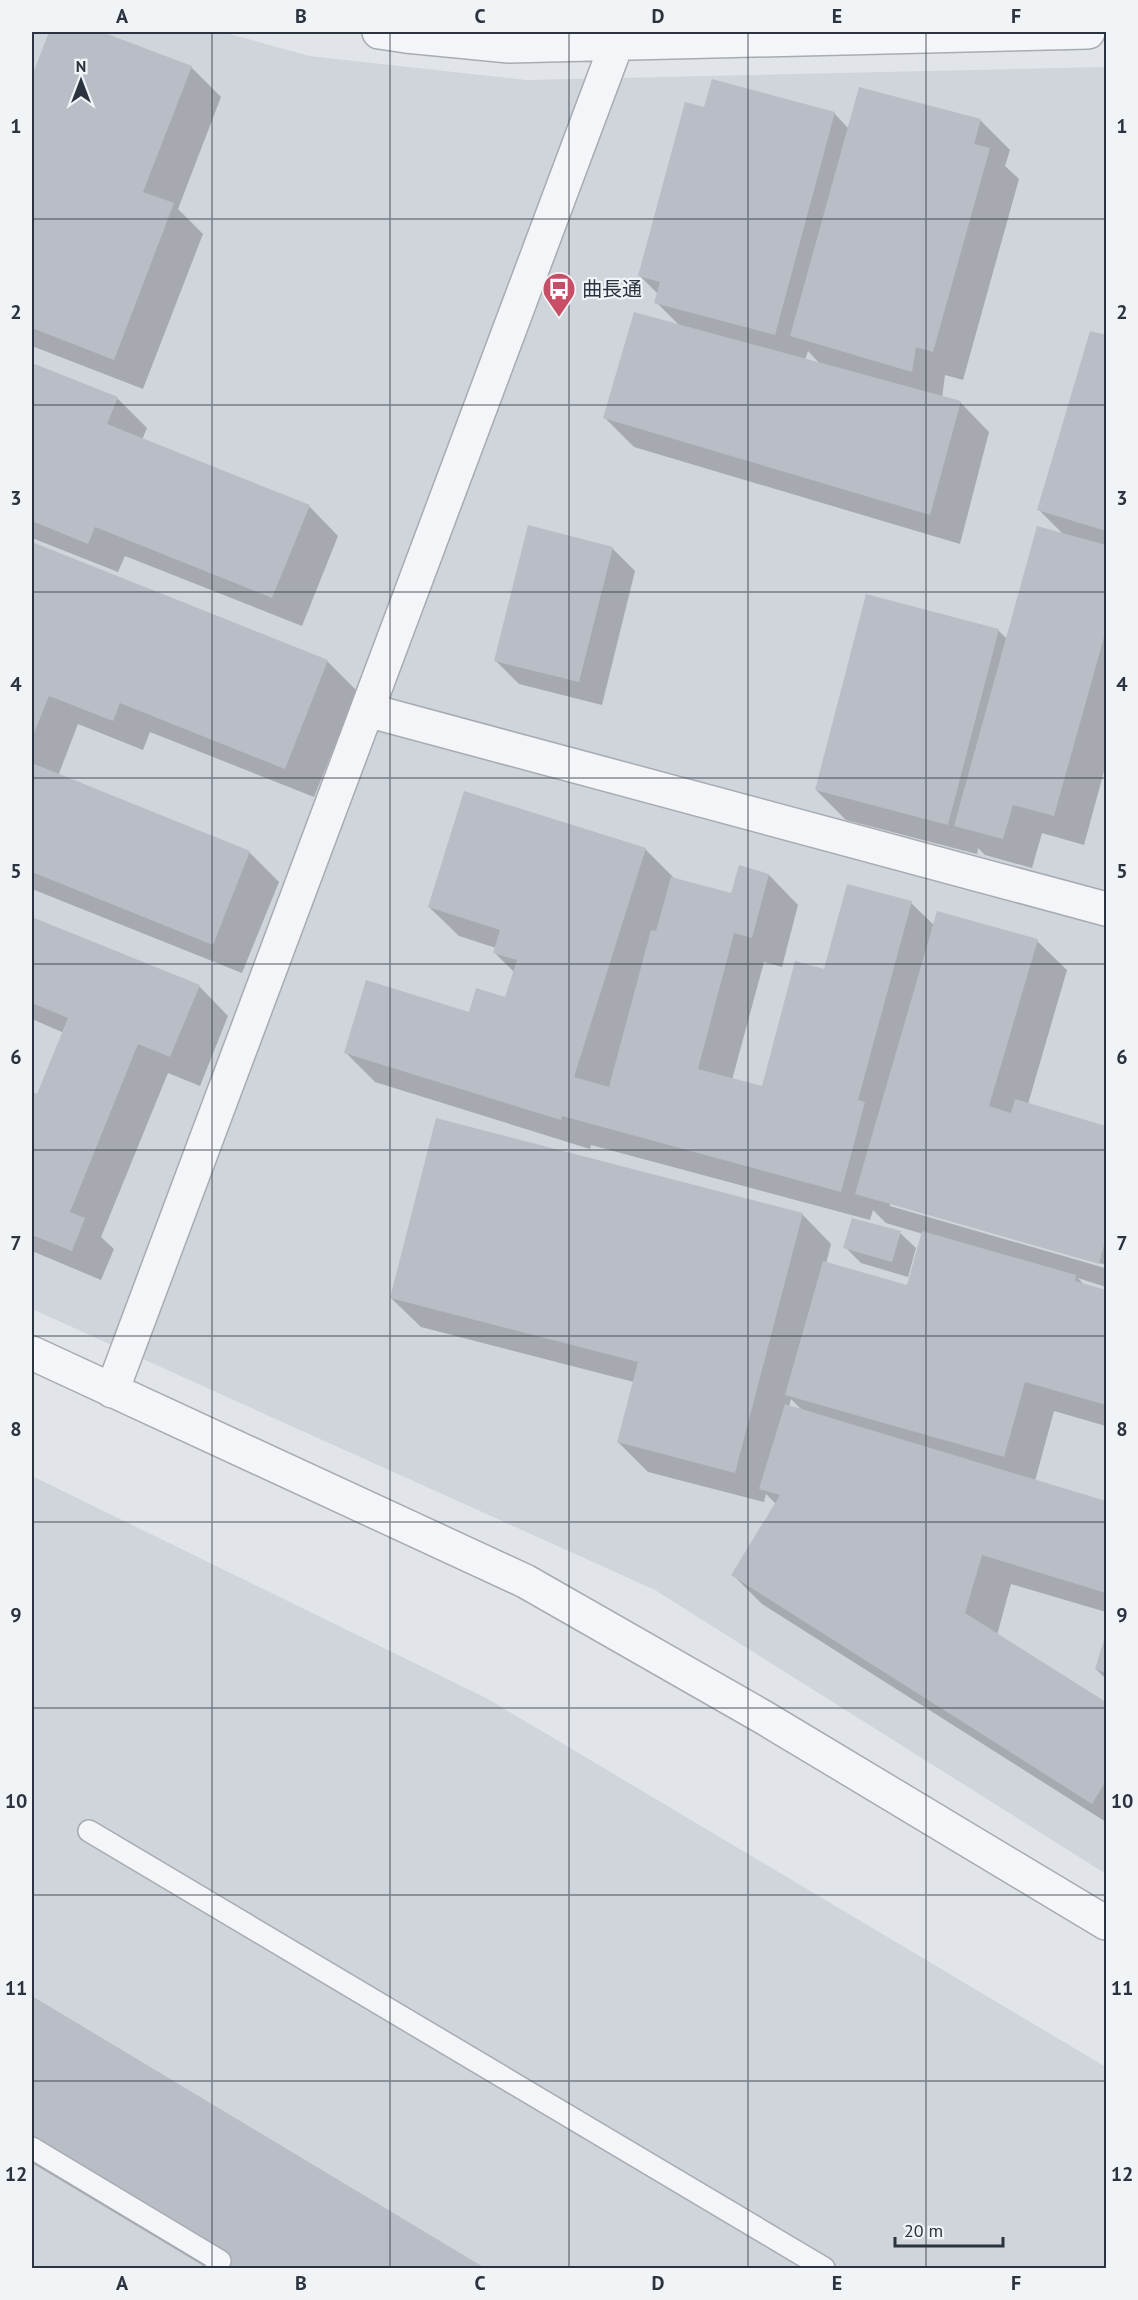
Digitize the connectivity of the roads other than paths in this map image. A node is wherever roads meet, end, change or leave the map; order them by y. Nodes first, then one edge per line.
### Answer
1 (378, 32) edge
2 (1088, 32) edge
3 (619, 38) edge
4 (367, 711) junction
5 (1107, 909) edge
6 (32, 1353) edge
7 (112, 1391) junction
8 (89, 1830) dead end
9 (1107, 1923) edge
10 (32, 2148) edge
11 (216, 2268) edge
12 (824, 2268) edge

1 - 3 street
2 - 3 street
3 - 4 street
4 - 5 street
4 - 7 street
6 - 7 street
7 - 9 street
8 - 12 lane
10 - 11 lane

